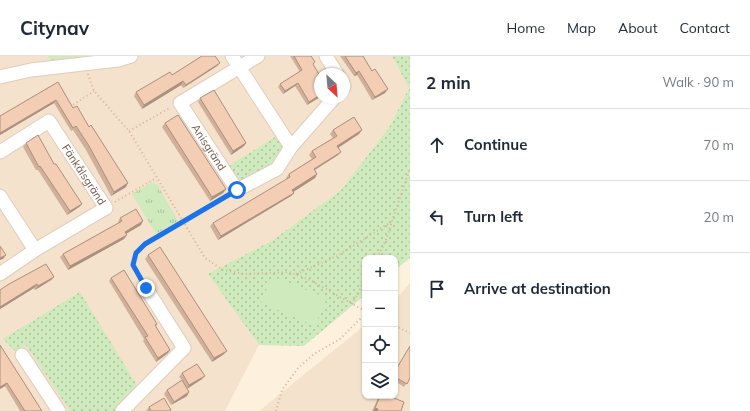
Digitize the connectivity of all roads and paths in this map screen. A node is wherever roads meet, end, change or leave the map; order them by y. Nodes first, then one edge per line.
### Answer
1 (131, 56) edge
2 (232, 56) edge
3 (258, 56) edge
4 (326, 56) edge
5 (84, 64) junction
6 (239, 67) junction
7 (333, 68) edge
8 (0, 77) edge
9 (94, 91) junction
10 (180, 103) junction
11 (329, 104) edge
12 (68, 108) edge
13 (129, 131) junction
14 (291, 147) junction
15 (0, 152) edge
16 (410, 168) edge
17 (156, 178) junction
18 (237, 190) junction
19 (0, 196) edge
20 (106, 208) junction
21 (184, 222) junction
22 (391, 222) junction
23 (35, 250) junction
24 (378, 255) edge
25 (0, 274) edge
26 (295, 274) junction
27 (362, 285) edge
28 (146, 288) joint
29 (352, 304) junction
30 (362, 310) edge
31 (362, 315) edge
32 (397, 327) edge
33 (410, 333) edge
34 (22, 355) dead end
35 (59, 411) edge
36 (122, 411) edge
37 (276, 411) edge

1 - 5 street
2 - 6 street
3 - 6 street
4 - 7 street
5 - 8 street
5 - 9 path
6 - 10 street
6 - 14 street
9 - 12 path
9 - 13 path
10 - 13 path
10 - 18 street, Anisgränd
11 - 14 street
13 - 17 path
14 - 18 street
15 - 20 street, Fänkålsgränd
16 - 22 path
17 - 20 path
17 - 21 path
18 - 21 path
19 - 23 street
20 - 23 street, Fänkålsgränd
21 - 26 path
21 - 28 path
22 - 24 path
22 - 26 path
23 - 25 street, Fänkålsgränd
26 - 29 path
27 - 29 path
28 - 36 street
29 - 30 path
31 - 37 path
32 - 33 path
34 - 35 street

